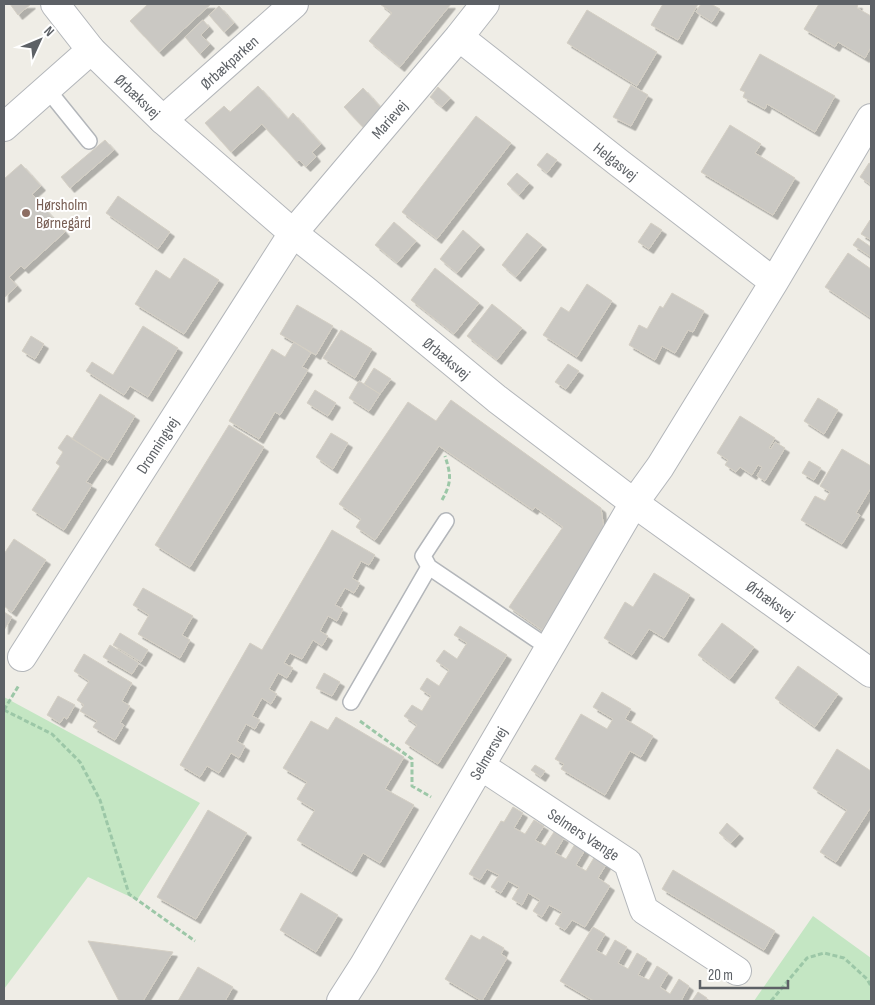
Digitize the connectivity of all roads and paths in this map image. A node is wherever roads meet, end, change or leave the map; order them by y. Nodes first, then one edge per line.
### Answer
1 (55, 4) edge
2 (294, 4) edge
3 (485, 4) edge
4 (459, 37) junction
5 (92, 50) junction
6 (47, 89) junction
7 (871, 118) edge
8 (163, 120) junction
9 (4, 127) edge
10 (89, 141) dead end
11 (293, 233) junction
12 (774, 282) junction
13 (445, 456) dead end
14 (634, 503) junction
15 (446, 521) joint
16 (429, 567) junction
17 (549, 648) junction
18 (22, 657) dead end
19 (871, 673) edge
20 (351, 702) joint
21 (4, 710) edge
22 (480, 766) junction
23 (454, 811) junction
24 (195, 941) dead end
25 (736, 971) dead end
26 (871, 986) edge
27 (341, 1001) edge
28 (771, 1001) edge

1 - 5 street, Ørbæksvej
2 - 8 street, Ørbækparken
3 - 4 street, Marievej
4 - 11 street, Marievej
4 - 12 street, Helgasvej
5 - 6 street
5 - 8 street, Ørbæksvej
6 - 9 street
6 - 10 lane
7 - 12 street
8 - 11 street, Ørbæksvej
11 - 14 street, Ørbæksvej
11 - 18 street, Dronningvej
12 - 14 street
13 - 15 path
14 - 17 street, Selmersvej
14 - 19 street, Ørbæksvej
15 - 16 lane
16 - 17 lane
16 - 20 lane
17 - 22 street, Selmersvej
20 - 23 path
21 - 24 path
22 - 23 street, Selmersvej
22 - 25 street, Selmers Vænge
23 - 27 street, Selmersvej
26 - 28 path

